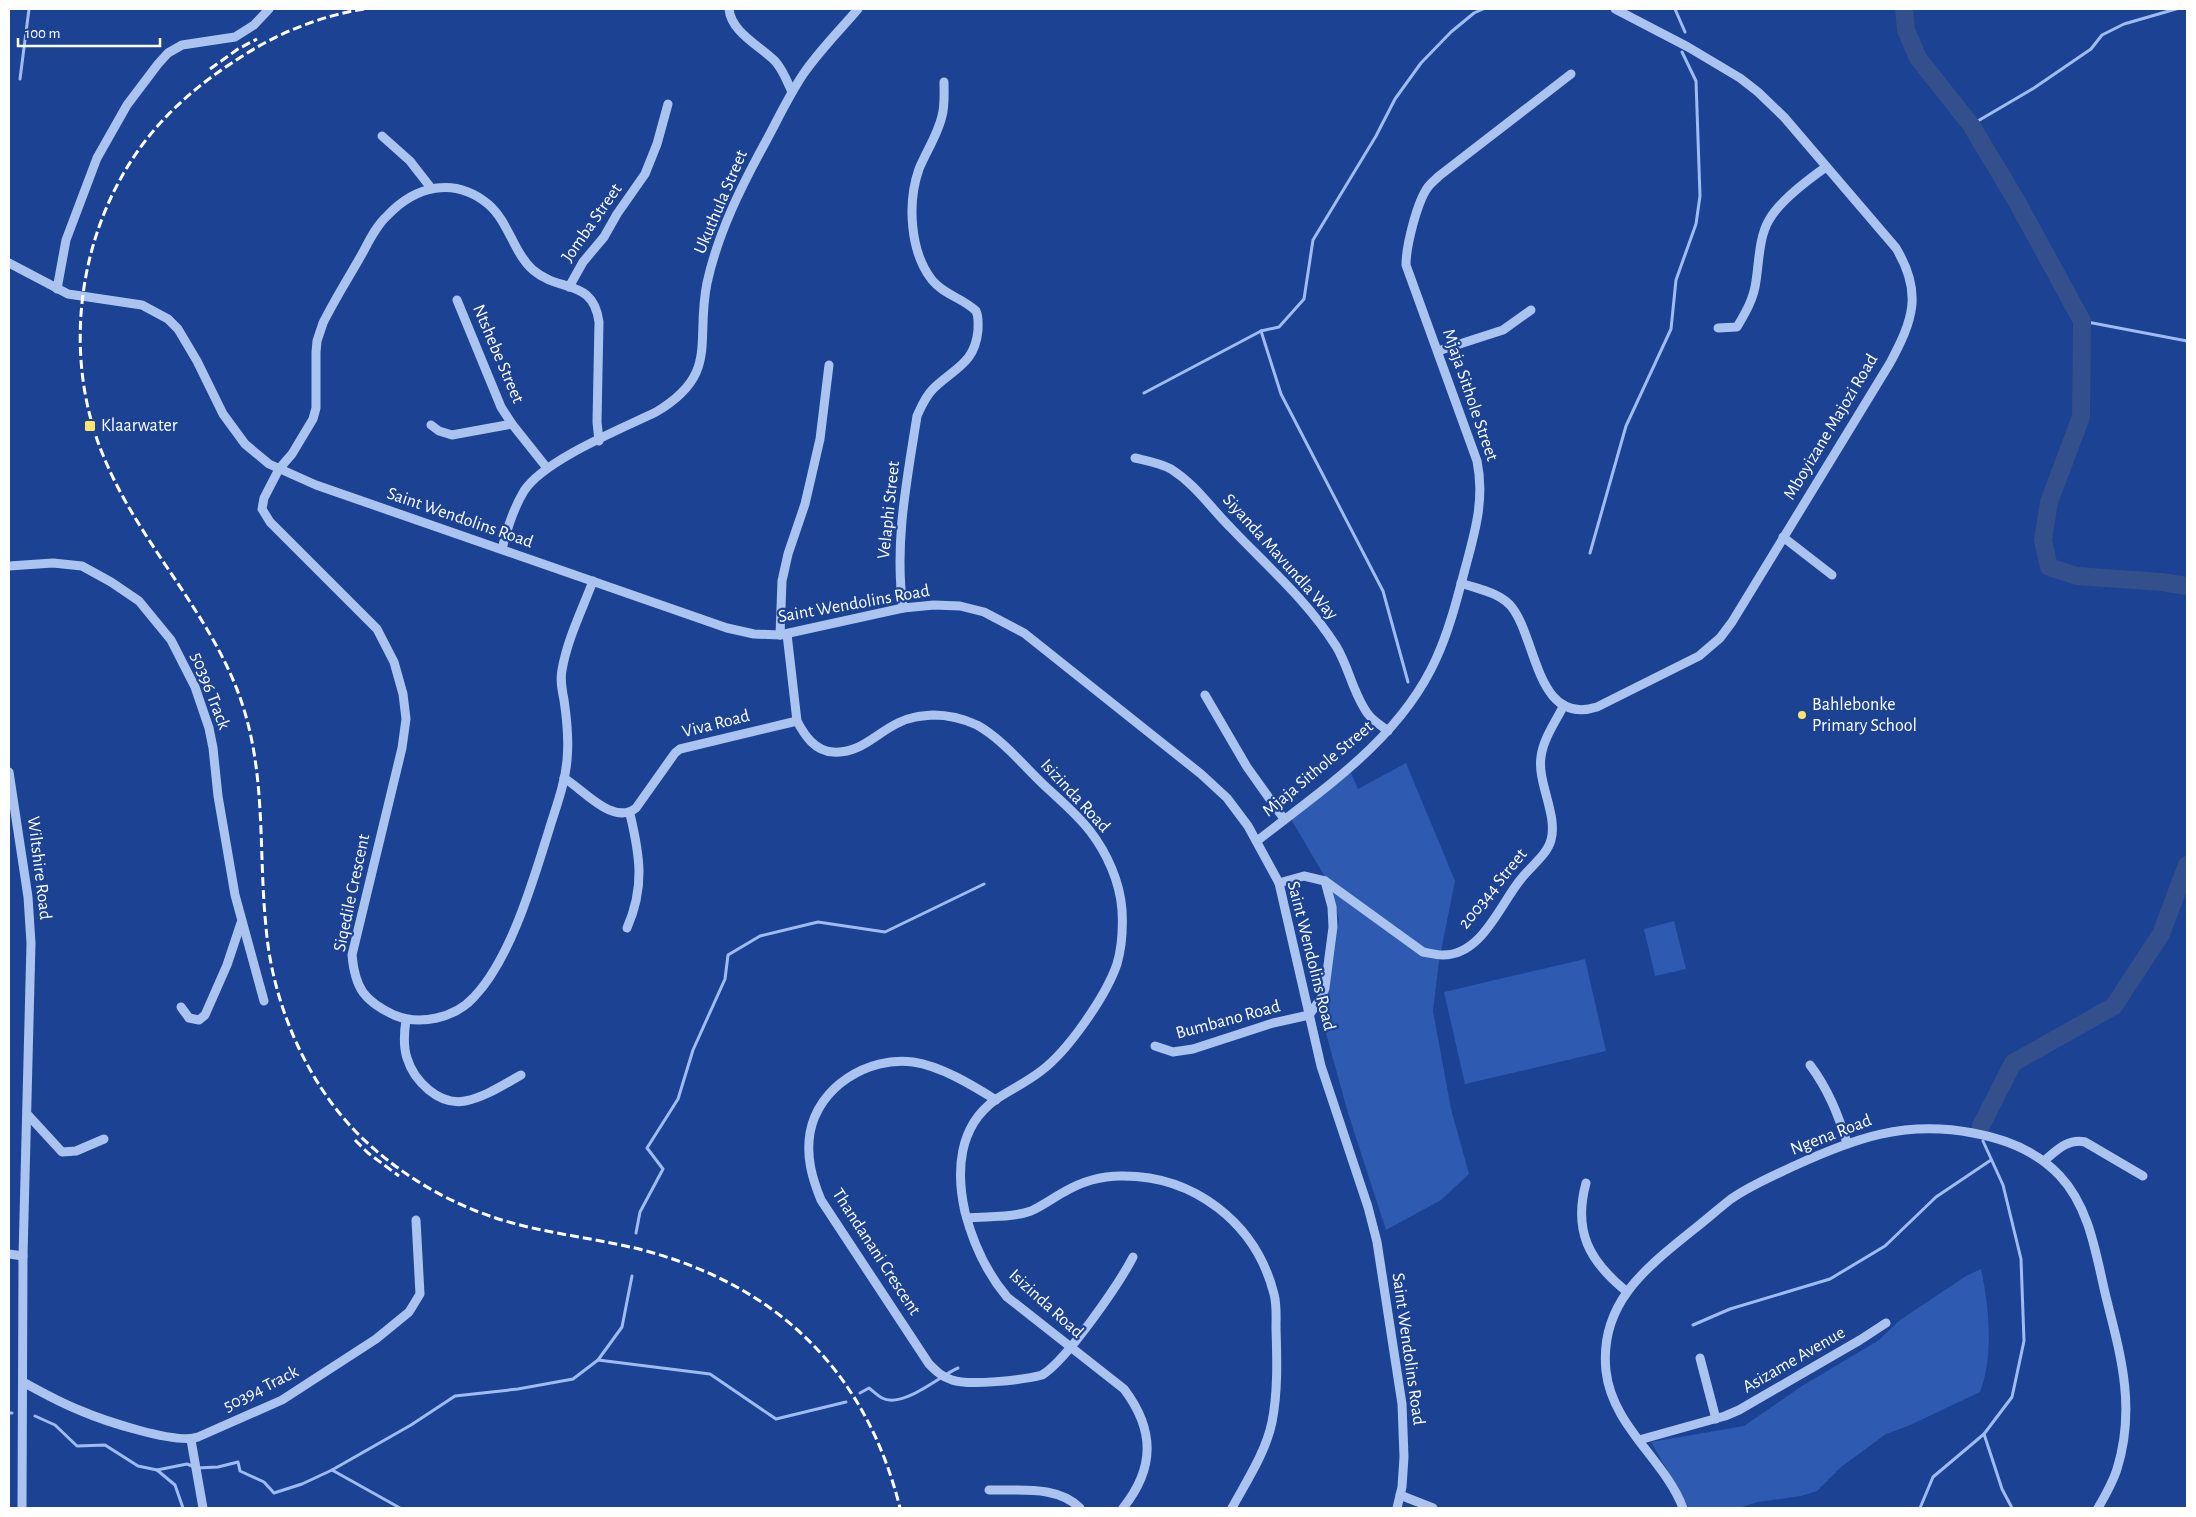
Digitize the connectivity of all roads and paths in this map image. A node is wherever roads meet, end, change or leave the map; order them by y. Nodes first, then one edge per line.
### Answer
1 (269, 9) edge
2 (729, 9) edge
3 (858, 9) edge
4 (1614, 9) edge
5 (1571, 74) dead end
6 (944, 82) dead end
7 (792, 92) junction
8 (668, 104) dead end
9 (382, 136) dead end
10 (1826, 167) junction
11 (431, 188) junction
12 (9, 263) edge
13 (570, 287) junction
14 (57, 289) junction
15 (457, 300) dead end
16 (1531, 310) dead end
17 (1718, 328) dead end
18 (1438, 351) junction
19 (829, 365) dead end
20 (512, 424) junction
21 (431, 426) dead end
22 (599, 441) junction
23 (1135, 458) dead end
24 (547, 468) junction
25 (279, 469) junction
26 (1783, 537) junction
27 (502, 549) junction
28 (9, 566) edge
29 (1832, 575) dead end
30 (593, 581) junction
31 (1461, 583) junction
32 (904, 608) junction
33 (783, 635) junction
34 (1206, 695) dead end
35 (1564, 705) junction
36 (797, 721) junction
37 (1388, 731) junction
38 (9, 772) edge
39 (564, 778) junction
40 (630, 814) junction
41 (1284, 819) junction
42 (1257, 841) junction
43 (1325, 880) junction
44 (1278, 883) junction
45 (241, 924) junction
46 (627, 928) dead end
47 (264, 1001) dead end
48 (181, 1007) dead end
49 (1309, 1015) junction
50 (406, 1020) junction
51 (1155, 1046) dead end
52 (1810, 1065) dead end
53 (521, 1075) dead end
54 (996, 1100) junction
55 (28, 1115) junction
56 (104, 1139) dead end
57 (1847, 1143) junction
58 (2044, 1161) junction
59 (2143, 1176) dead end
60 (1586, 1183) dead end
61 (967, 1218) junction
62 (416, 1220) dead end
63 (9, 1254) edge
64 (23, 1256) junction
65 (1133, 1257) dead end
66 (1626, 1291) junction
67 (1886, 1323) dead end
68 (1070, 1347) junction
69 (1700, 1358) dead end
70 (23, 1382) junction
71 (1716, 1419) junction
72 (191, 1440) junction
73 (1639, 1440) junction
74 (989, 1490) dead end
75 (1400, 1495) junction
76 (22, 1508) edge
77 (203, 1508) edge
78 (1080, 1508) edge
79 (1123, 1508) edge
80 (1232, 1508) edge
81 (1397, 1508) edge
82 (1433, 1508) edge
83 (1683, 1508) edge
84 (2098, 1508) edge

1 - 14 street
2 - 7 street
3 - 7 street, Ukuthula Street
4 - 10 street, Mboyizane Majozi Road
5 - 18 street, Mjaja Sithole Street
6 - 32 street, Velaphi Street
7 - 22 street, Ukuthula Street
8 - 13 street, Jomba Street
9 - 11 street
10 - 17 street
10 - 26 street, Mboyizane Majozi Road
11 - 13 street
11 - 25 street, Siqedile Crescent
12 - 14 street, Saint Wendolins Road
13 - 22 street, Jomba Street
14 - 25 street, Saint Wendolins Road
15 - 20 street, Ntshebe Street
16 - 18 street
18 - 31 street, Mjaja Sithole Street
19 - 33 street
20 - 21 street
20 - 24 street, Ntshebe Street
22 - 24 street, Ukuthula Street
23 - 37 street, Siyanda Mavundla Way
24 - 27 street, Ukuthula Street
25 - 27 street, Saint Wendolins Road
25 - 50 street, Siqedile Crescent
26 - 29 street
26 - 35 street, Mboyizane Majozi Road
27 - 30 street, Saint Wendolins Road
28 - 45 street, 50396 Track
30 - 33 street, Saint Wendolins Road
30 - 39 street, Siqedile Crescent
31 - 35 street
31 - 37 street, Mjaja Sithole Street
32 - 33 street, Saint Wendolins Road
32 - 42 street, Saint Wendolins Road
33 - 36 street, Isizinda Road
34 - 41 street
35 - 43 street, 200344 Street
36 - 40 street, Viva Road
36 - 54 street, Isizinda Road
37 - 41 street, Mjaja Sithole Street
38 - 55 street, Wiltshire Road
39 - 40 street
39 - 50 street, Siqedile Crescent
40 - 46 street
41 - 42 street, Mjaja Sithole Street
42 - 44 street, Saint Wendolins Road
43 - 44 street, 200344 Street
43 - 49 street
44 - 49 street, Saint Wendolins Road
45 - 47 street, 50396 Track
45 - 48 street
49 - 51 street, Bumbano Road
49 - 75 street, Saint Wendolins Road
50 - 53 street
52 - 57 street
54 - 61 street, Isizinda Road
54 - 68 street, Thandanani Crescent
55 - 56 street
55 - 64 street, Wiltshire Road
57 - 58 street, Ngena Road
57 - 66 street, Ngena Road
58 - 59 street
58 - 84 street, Ngena Road
60 - 66 street
61 - 68 street, Isizinda Road
61 - 80 street
62 - 72 street, 50394 Track
63 - 64 street
64 - 70 street, Wiltshire Road
65 - 68 street, Thandanani Crescent
66 - 73 street, Ngena Road
67 - 71 street, Asizame Avenue
68 - 79 street, Isizinda Road
69 - 71 street
70 - 72 street
70 - 76 street, Wiltshire Road
71 - 73 street, Asizame Avenue
72 - 77 street
73 - 83 street, Ngena Road
74 - 78 street
75 - 81 street, Saint Wendolins Road
75 - 82 street

